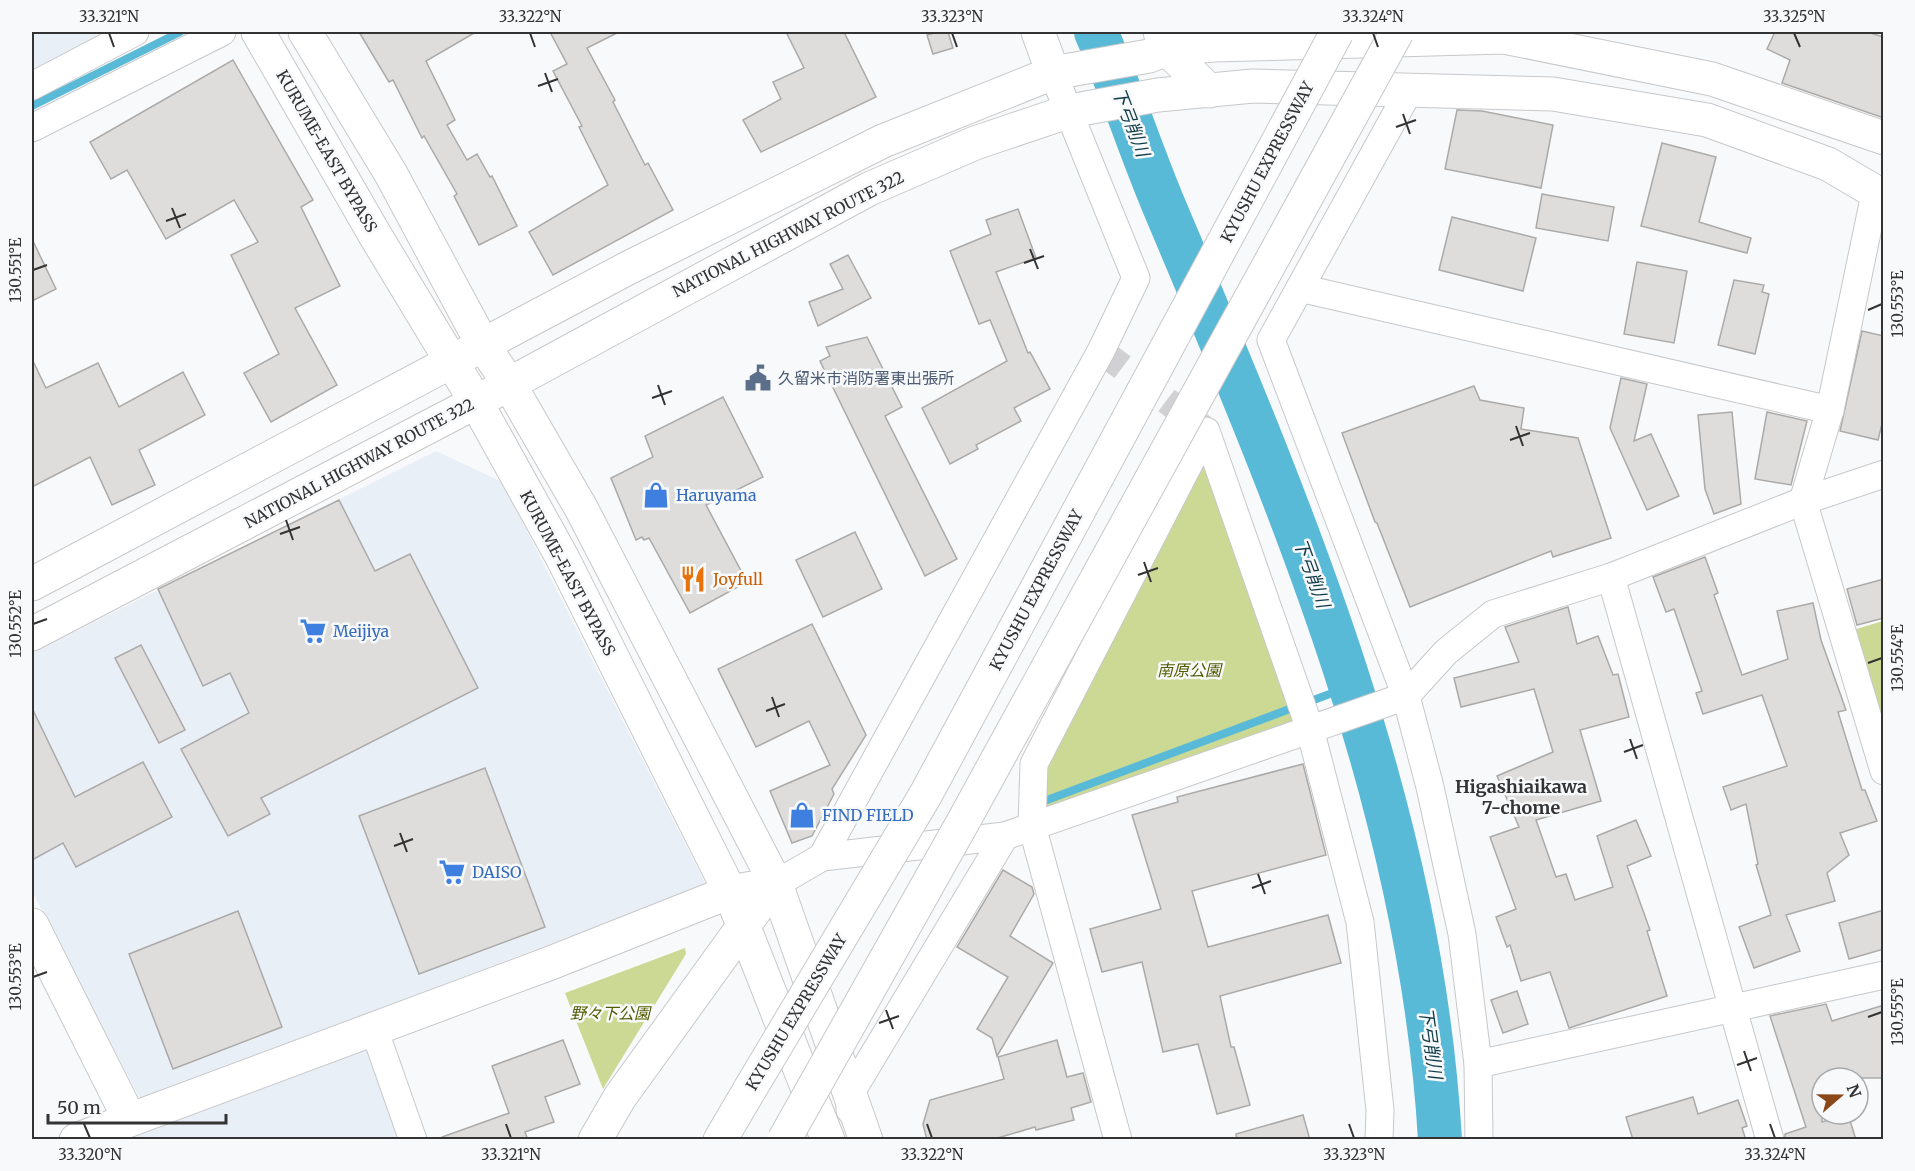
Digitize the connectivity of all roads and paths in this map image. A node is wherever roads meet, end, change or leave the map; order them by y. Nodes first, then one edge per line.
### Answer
1 (135, 32) edge
2 (222, 32) edge
3 (258, 32) edge
4 (305, 32) edge
5 (1038, 32) edge
6 (1337, 32) edge
7 (1397, 32) edge
8 (1505, 34) edge
9 (1218, 38) edge
10 (1158, 46) edge
11 (1066, 70) junction
12 (32, 86) edge
13 (1410, 89) junction
14 (1209, 92) junction
15 (1081, 109) junction
16 (32, 128) edge
17 (1884, 138) edge
18 (1880, 195) edge
19 (1300, 288) junction
20 (483, 345) junction
21 (451, 362) junction
22 (508, 382) junction
23 (476, 402) junction
24 (1830, 410) junction
25 (1884, 474) edge
26 (1803, 501) junction
27 (1611, 577) junction
28 (32, 584) edge
29 (32, 634) edge
30 (1406, 696) junction
31 (1310, 729) junction
32 (1884, 771) edge
33 (1032, 826) junction
34 (1005, 836) junction
35 (822, 857) junction
36 (776, 884) junction
37 (730, 892) junction
38 (32, 925) edge
39 (743, 925) junction
40 (1884, 975) edge
41 (1733, 1008) junction
42 (374, 1029) junction
43 (1478, 1064) junction
44 (850, 1094) junction
45 (129, 1118) junction
46 (76, 1140) edge
47 (413, 1140) edge
48 (595, 1140) edge
49 (720, 1140) edge
50 (784, 1140) edge
51 (828, 1140) edge
52 (850, 1140) edge
53 (866, 1140) edge
54 (1118, 1140) edge
55 (1379, 1140) edge
56 (1479, 1140) edge
57 (1770, 1140) edge

1 - 12 street
2 - 16 street
3 - 21 main road, KURUME-EAST BYPASS
4 - 20 main road
5 - 11 main road
6 - 49 main road, KYUSHU EXPRESSWAY, bridge
7 - 50 main road, bridge
8 - 9 main road
8 - 17 main road
9 - 10 main road
9 - 14 main road
10 - 11 main road
10 - 14 main road
11 - 15 street
11 - 20 main road
13 - 14 main road, NATIONAL HIGHWAY ROUTE 322
13 - 18 main road, NATIONAL HIGHWAY ROUTE 322
13 - 19 street
14 - 15 main road, NATIONAL HIGHWAY ROUTE 322
15 - 22 main road, NATIONAL HIGHWAY ROUTE 322
15 - 35 street
18 - 24 street
19 - 24 street
19 - 30 street
20 - 21 main road
20 - 22 main road
21 - 23 main road, KURUME-EAST BYPASS
21 - 28 main road
22 - 23 main road, NATIONAL HIGHWAY ROUTE 322
22 - 36 main road
23 - 29 main road, NATIONAL HIGHWAY ROUTE 322
23 - 37 main road, KURUME-EAST BYPASS
24 - 26 street
25 - 26 street
26 - 27 street
26 - 32 street
27 - 30 street
27 - 41 street
30 - 31 street
30 - 43 street
31 - 33 street
31 - 33 street
31 - 55 street
33 - 34 street
33 - 54 street
34 - 35 street
34 - 44 street
35 - 36 street
36 - 37 main road
36 - 39 main road
36 - 44 main road
37 - 39 main road, KURUME-EAST BYPASS
37 - 42 main road
38 - 45 main road
39 - 48 main road
39 - 51 main road, KURUME-EAST BYPASS
40 - 41 street
41 - 43 street
41 - 57 street
42 - 45 main road
42 - 47 street
43 - 56 street
44 - 52 street
44 - 53 main road
45 - 46 main road

